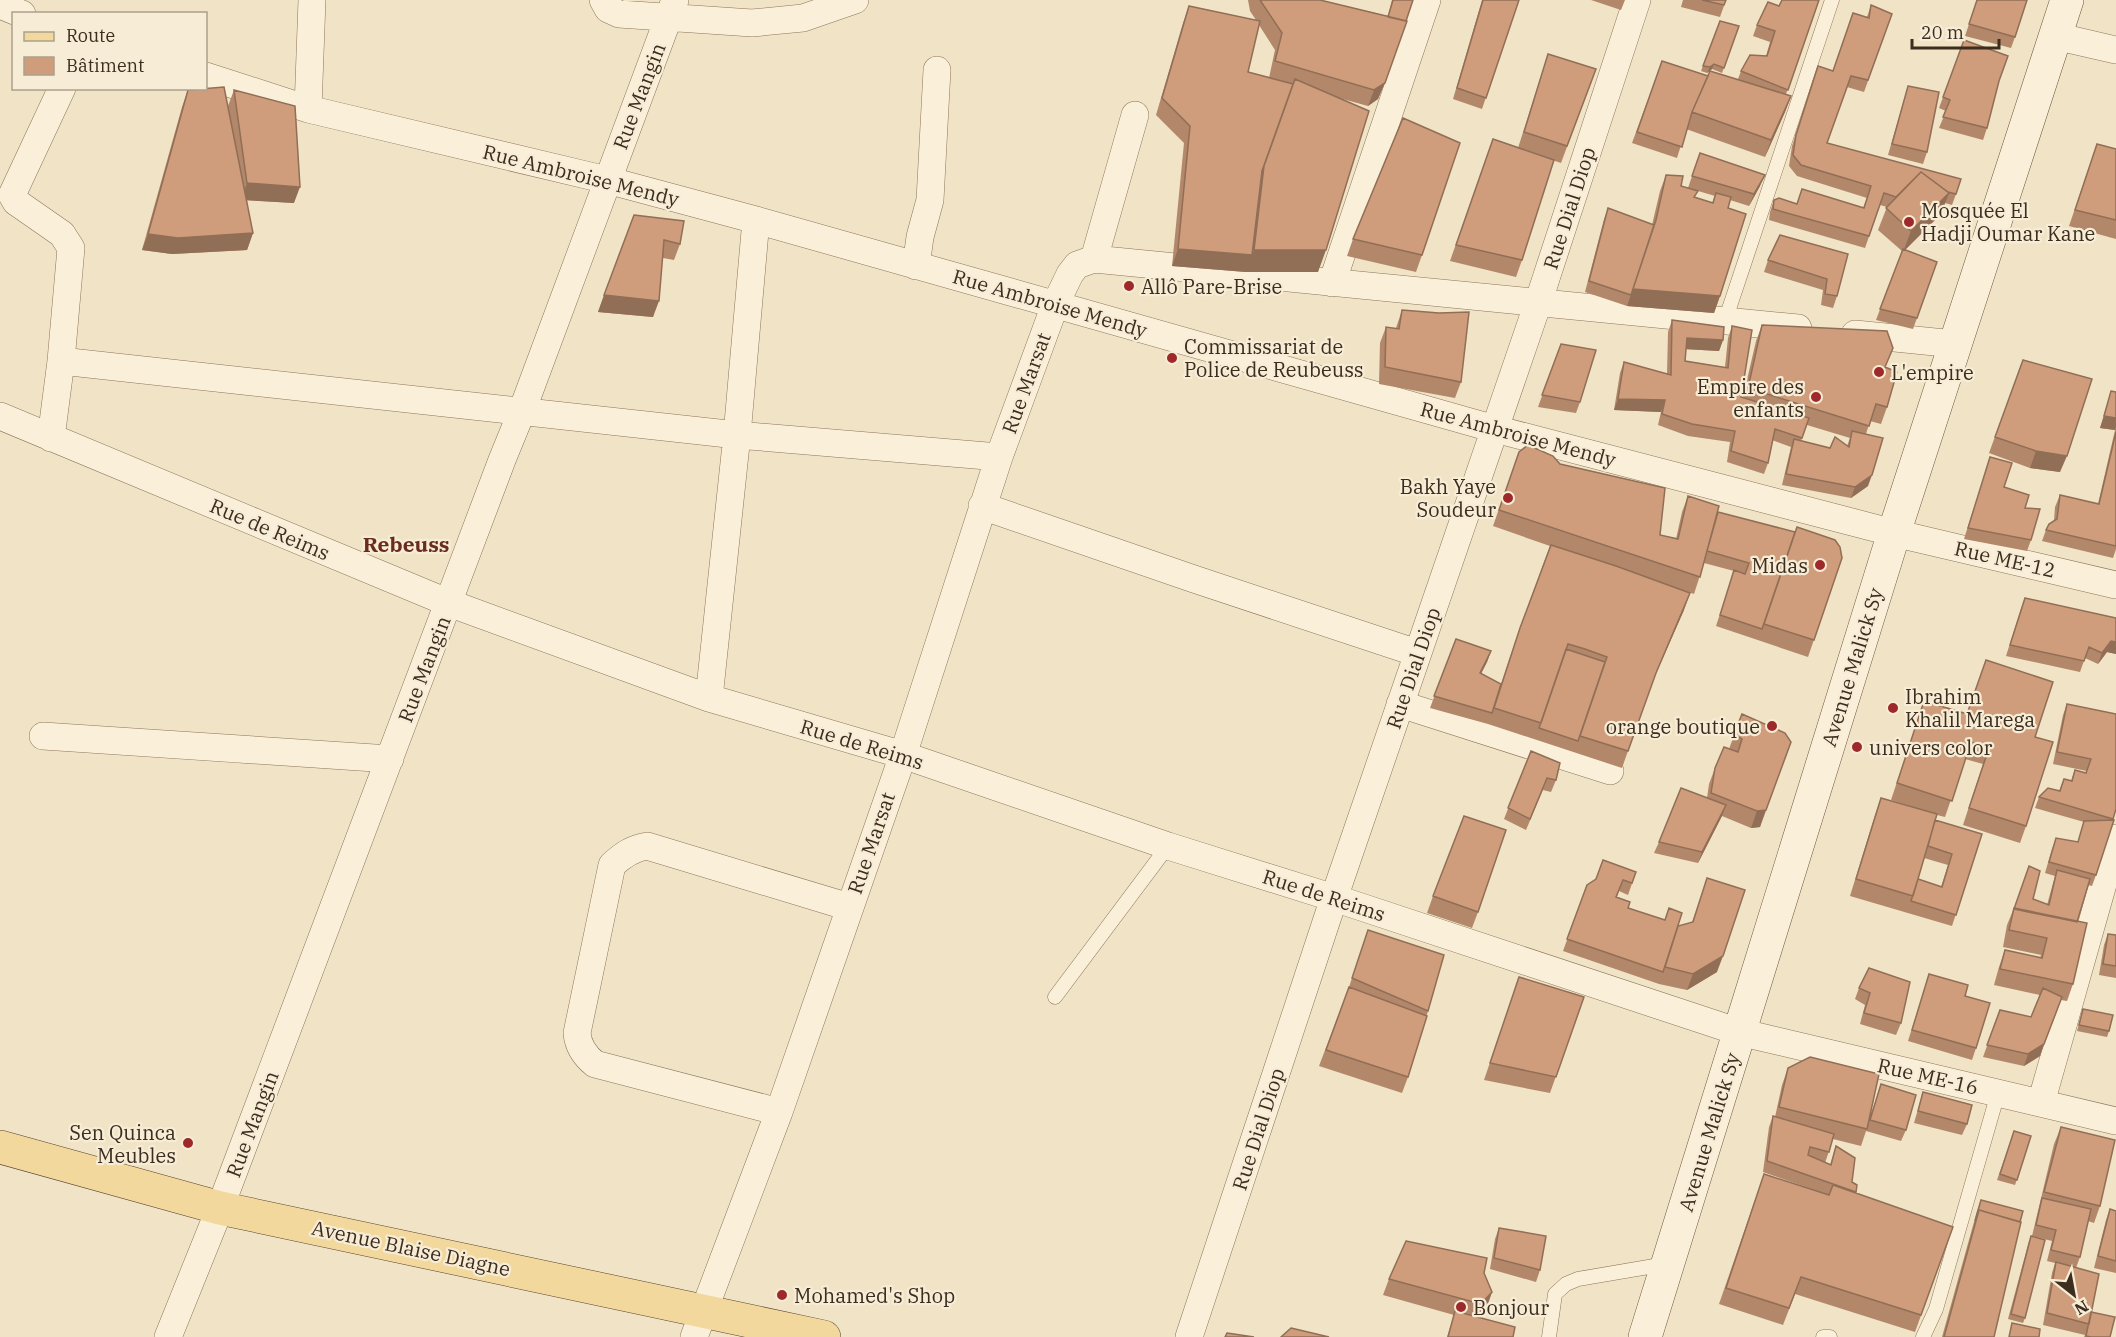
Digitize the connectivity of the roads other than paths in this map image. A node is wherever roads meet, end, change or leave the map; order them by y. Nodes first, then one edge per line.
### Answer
1 (312, 0) edge
2 (603, 0) edge
3 (855, 0) edge
4 (1427, 0) edge
5 (1637, 0) edge
6 (1832, 0) edge
7 (2067, 0) edge
8 (0, 5) edge
9 (671, 9) edge
10 (17, 12) edge
11 (2055, 36) junction
12 (2116, 50) edge
13 (937, 70) dead end
14 (207, 76) edge
15 (61, 90) edge
16 (308, 109) junction
17 (1135, 114) dead end
18 (607, 180) junction
19 (6, 192) edge
20 (756, 220) junction
21 (1094, 260) junction
22 (916, 266) junction
23 (1332, 283) junction
24 (1538, 303) junction
25 (1054, 305) junction
26 (1725, 321) junction
27 (1955, 344) junction
28 (61, 361) junction
29 (522, 411) junction
30 (0, 416) edge
31 (1495, 429) junction
32 (737, 435) junction
33 (51, 438) junction
34 (999, 458) junction
35 (982, 506) junction
36 (1893, 533) junction
37 (2116, 585) edge
38 (449, 603) junction
39 (1417, 653) junction
40 (709, 698) junction
41 (1400, 704) junction
42 (43, 736) dead end
43 (903, 755) junction
44 (390, 759) junction
45 (1610, 771) dead end
46 (2116, 838) edge
47 (1168, 846) junction
48 (1334, 898) junction
49 (849, 907) junction
50 (1055, 998) dead end
51 (1739, 1032) junction
52 (1998, 1093) junction
53 (2041, 1103) junction
54 (779, 1112) junction
55 (2116, 1121) edge
56 (0, 1147) edge
57 (220, 1208) junction
58 (1668, 1264) junction
59 (699, 1324) edge
60 (168, 1337) edge
61 (824, 1337) edge
62 (1189, 1337) edge
63 (1550, 1337) edge
64 (1645, 1337) edge
65 (1823, 1337) edge
66 (1830, 1337) edge
67 (1923, 1337) edge

1 - 16 street
2 - 9 street
3 - 9 street
4 - 23 street
5 - 24 street, Rue Dial Diop
6 - 26 lane
7 - 11 main road, Avenue Malick Sy
8 - 10 street
9 - 18 street, Rue Mangin
11 - 12 street
11 - 27 main road, Avenue Malick Sy
13 - 22 street
14 - 16 street, Rue Ambroise Mendy
15 - 19 street
16 - 18 street, Rue Ambroise Mendy
17 - 21 street
18 - 20 street, Rue Ambroise Mendy
18 - 29 street, Rue Mangin
19 - 28 street
20 - 22 street, Rue Ambroise Mendy
20 - 32 street
21 - 23 street
21 - 25 street, Rue Marsat
22 - 25 street, Rue Ambroise Mendy
23 - 24 street
24 - 26 street
24 - 31 street, Rue Dial Diop
25 - 31 street, Rue Ambroise Mendy
25 - 34 street, Rue Marsat
26 - 27 street
27 - 36 main road, Avenue Malick Sy
28 - 29 street
28 - 33 street
29 - 32 street
29 - 38 street, Rue Mangin
30 - 33 street, Rue de Reims
31 - 36 street, Rue Ambroise Mendy
31 - 39 street, Rue Dial Diop
32 - 34 street
32 - 40 street
33 - 38 street, Rue de Reims
34 - 35 street, Rue Marsat
35 - 39 street
35 - 43 street, Rue Marsat
36 - 37 street, Rue ME-12
36 - 51 main road, Avenue Malick Sy
38 - 40 street, Rue de Reims
38 - 44 street, Rue Mangin
39 - 41 street, Rue Dial Diop
40 - 43 street, Rue de Reims
41 - 45 street
41 - 48 street, Rue Dial Diop
42 - 44 street
43 - 47 street, Rue de Reims
43 - 49 street, Rue Marsat
44 - 57 street, Rue Mangin
46 - 53 street
47 - 48 street, Rue de Reims
47 - 50 lane
48 - 51 street, Rue de Reims
48 - 62 street, Rue Dial Diop
49 - 54 street, Rue Marsat
49 - 54 street
51 - 52 street, Rue ME-16
51 - 58 main road, Avenue Malick Sy
52 - 53 street, Rue ME-16
52 - 67 lane
53 - 55 street, Rue ME-16
54 - 59 street, Rue Marsat
56 - 57 main road, Avenue Blaise Diagne
57 - 59 main road, Avenue Blaise Diagne
57 - 60 street, Rue Mangin
58 - 63 lane
58 - 64 main road, Avenue Malick Sy
59 - 61 main road, Avenue Blaise Diagne
65 - 66 lane

